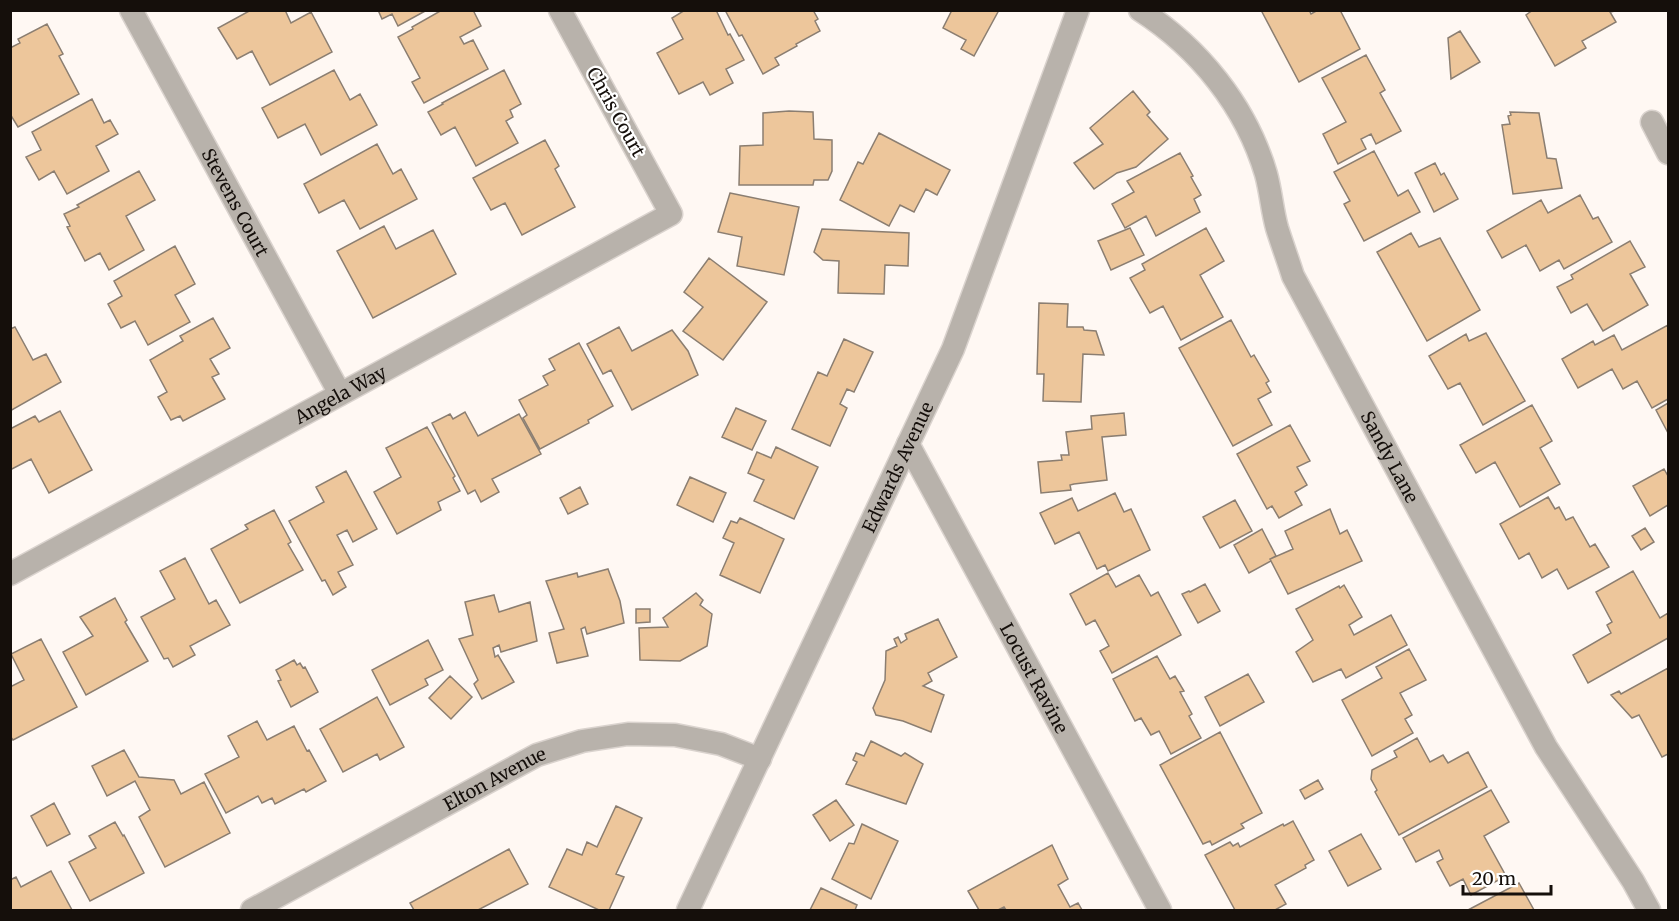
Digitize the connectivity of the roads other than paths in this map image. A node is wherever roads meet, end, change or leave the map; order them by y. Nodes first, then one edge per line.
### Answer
1 (131, 10) edge
2 (560, 10) edge
3 (1078, 10) edge
4 (1140, 10) edge
5 (1652, 122) dead end
6 (1668, 153) edge
7 (671, 214) joint
8 (340, 394) junction
9 (908, 444) junction
10 (10, 574) edge
11 (760, 759) junction
12 (252, 910) edge
13 (688, 910) edge
14 (1160, 910) edge
15 (1649, 910) edge

1 - 8 street, Stevens Court
2 - 7 street, Chris Court
3 - 9 street, Edwards Avenue
4 - 15 street, Sandy Lane
5 - 6 street
7 - 8 street, Angela Way
8 - 10 street, Angela Way
9 - 11 street, Edwards Avenue
9 - 14 street, Locust Ravine
11 - 12 street, Elton Avenue
11 - 13 street, Edwards Avenue

